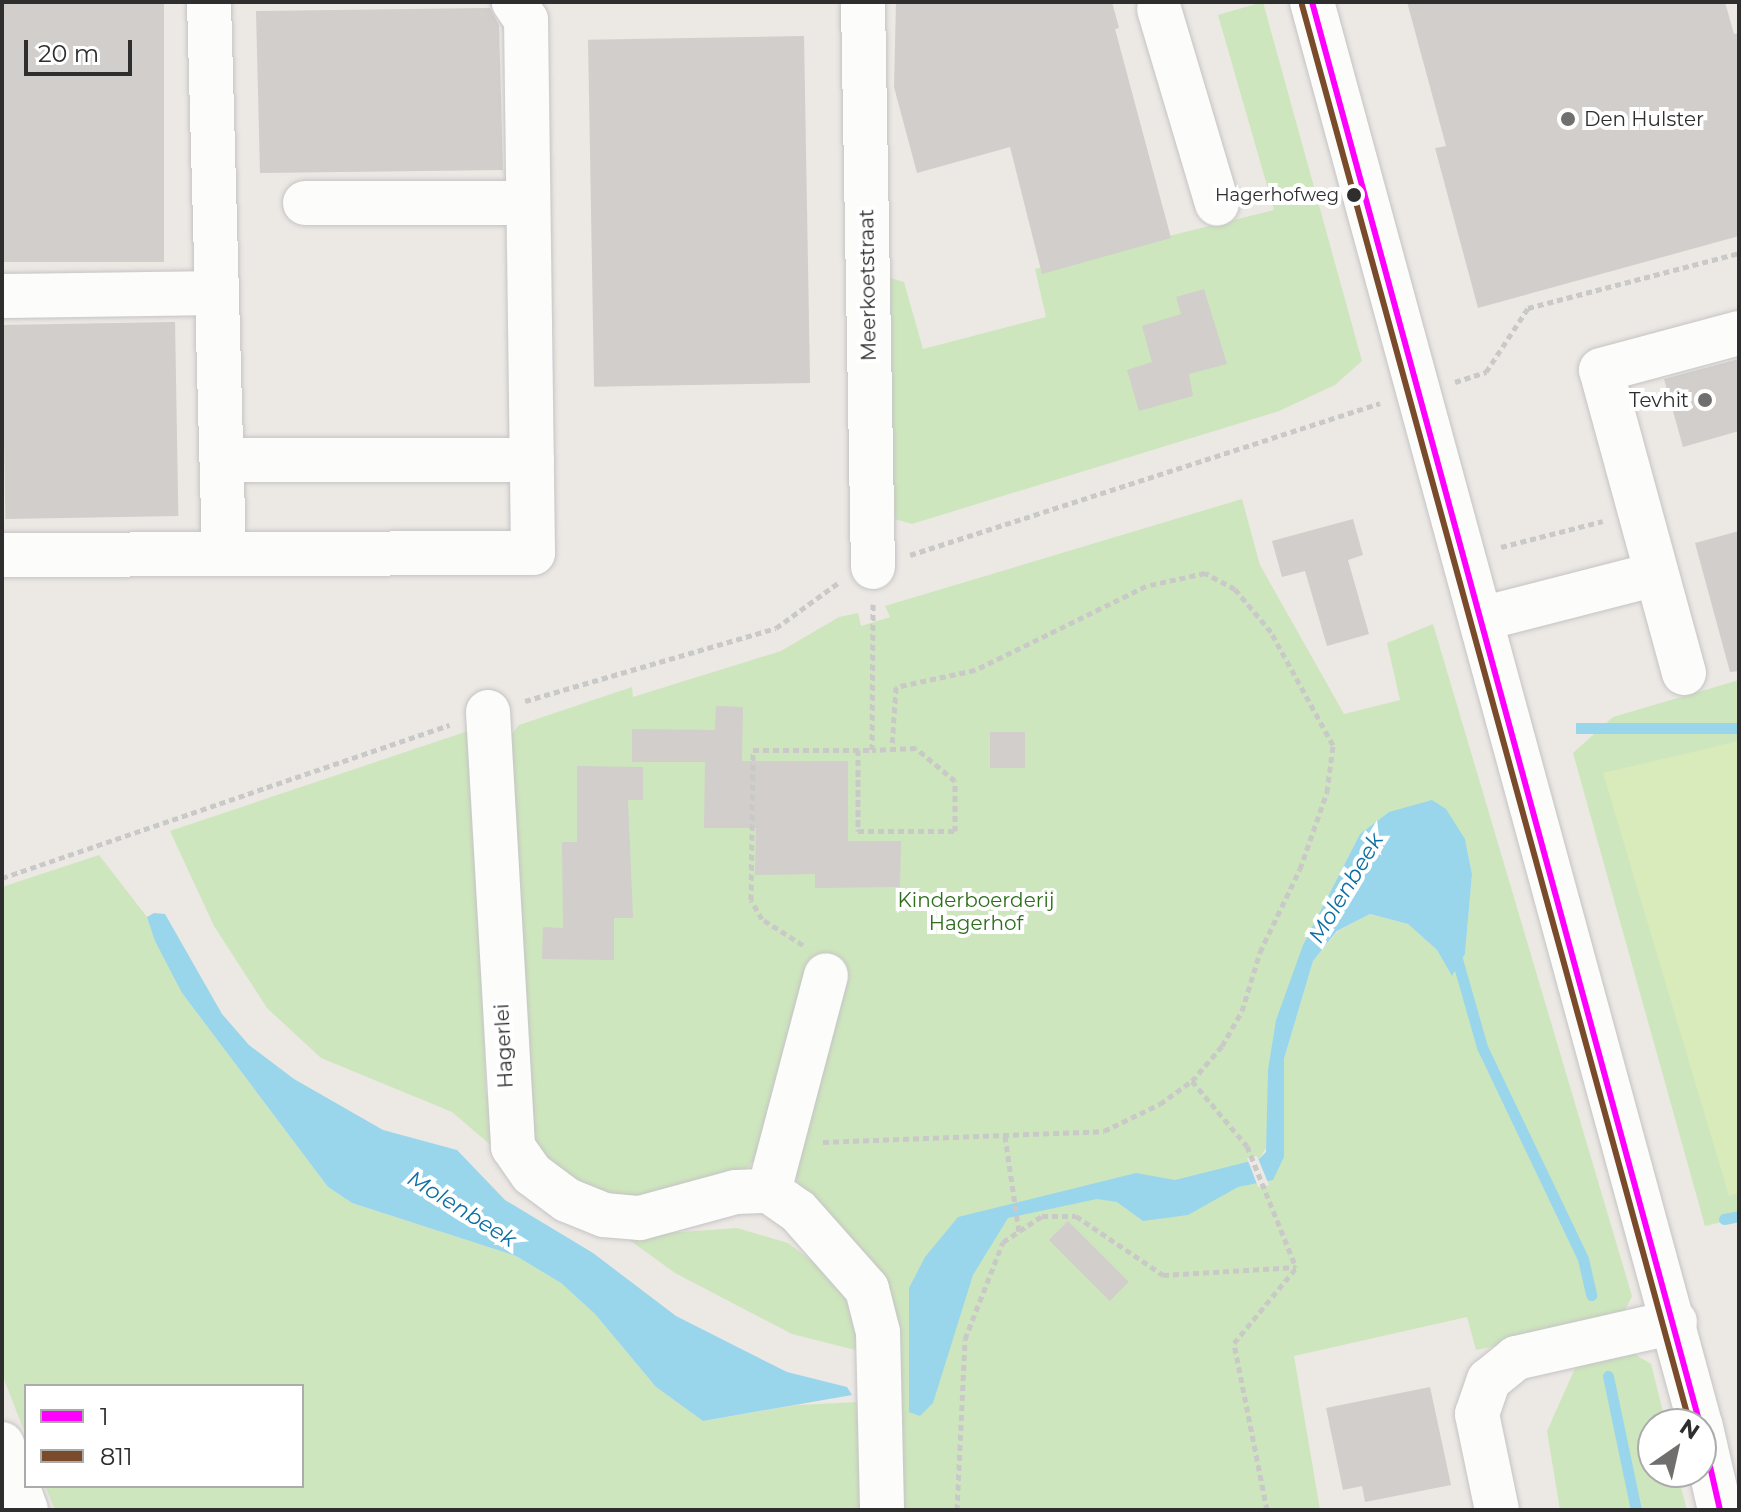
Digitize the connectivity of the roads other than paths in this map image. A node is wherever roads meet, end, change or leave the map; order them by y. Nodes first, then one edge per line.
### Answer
1 (209, 2) edge
2 (863, 2) edge
3 (1312, 2) edge
4 (527, 8) edge
5 (1159, 9) dead end
6 (305, 203) dead end
7 (527, 203) junction
8 (1217, 204) dead end
9 (217, 293) junction
10 (2, 296) edge
11 (1739, 333) edge
12 (222, 460) junction
13 (532, 460) junction
14 (224, 554) junction
15 (2, 555) edge
16 (873, 567) road end
17 (1656, 574) junction
18 (1481, 619) junction
19 (1684, 673) dead end
20 (488, 712) road end
21 (826, 975) road end
22 (769, 1191) junction
23 (1675, 1322) junction
24 (1697, 1408) edge
25 (2, 1444) edge
26 (1715, 1488) edge
27 (26, 1510) edge
28 (882, 1510) edge
29 (1497, 1510) edge
30 (1720, 1510) edge

1 - 9 street
2 - 16 street, Meerkoetstraat
3 - 18 street
4 - 7 street
5 - 8 street
6 - 7 street
7 - 13 street
9 - 10 street
9 - 12 street
11 - 17 street
12 - 13 street
12 - 14 street
13 - 14 street
14 - 15 street
17 - 18 street
17 - 19 street
18 - 23 street
20 - 22 street, Hagerlei
21 - 22 street
22 - 28 street
23 - 24 street
23 - 29 street
25 - 27 street
26 - 30 street

